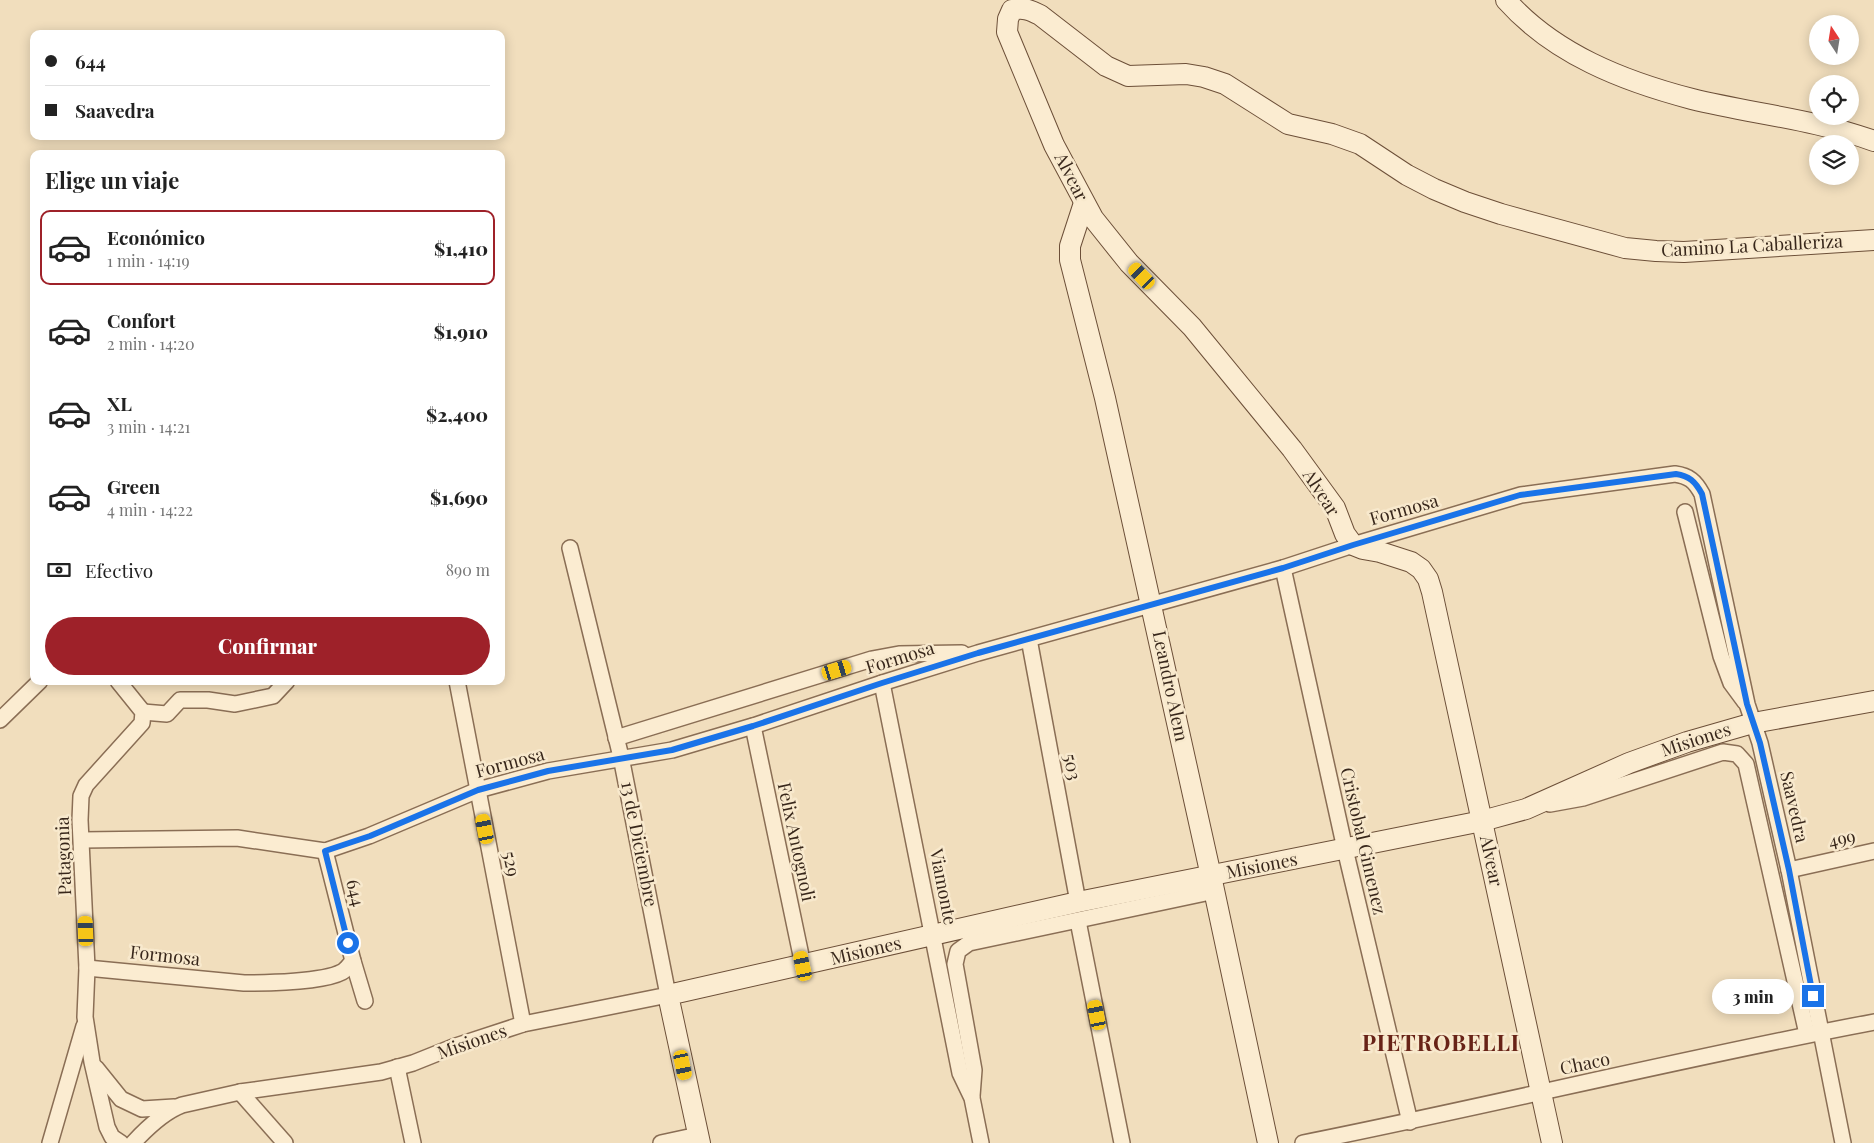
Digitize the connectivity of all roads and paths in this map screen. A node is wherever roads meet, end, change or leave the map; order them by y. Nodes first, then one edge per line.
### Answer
1 (1506, 0) edge
2 (1128, 76) joint
3 (1874, 140) edge
4 (1084, 203) junction
5 (1874, 240) edge
6 (1697, 483) joint
7 (1685, 512) dead end
8 (1353, 545) junction
9 (570, 548) dead end
10 (1283, 568) junction
11 (1152, 605) junction
12 (1028, 639) junction
13 (978, 653) junction
14 (882, 683) junction
15 (36, 685) edge
16 (121, 685) edge
17 (284, 685) edge
18 (458, 685) edge
19 (1874, 701) edge
20 (143, 712) junction
21 (1750, 713) junction
22 (0, 720) edge
23 (753, 726) junction
24 (616, 738) junction
25 (1737, 754) joint
26 (621, 757) junction
27 (478, 790) junction
28 (1526, 809) junction
29 (1482, 821) junction
30 (82, 840) junction
31 (1345, 849) junction
32 (325, 851) junction
33 (1874, 852) edge
34 (1789, 870) junction
35 (1213, 884) junction
36 (1078, 911) junction
37 (934, 936) junction
38 (958, 951) joint
39 (352, 961) junction
40 (803, 966) junction
41 (87, 968) junction
42 (668, 995) junction
43 (364, 1001) dead end
44 (86, 1020) junction
45 (1874, 1022) edge
46 (523, 1024) junction
47 (1813, 1033) junction
48 (92, 1062) junction
49 (397, 1068) junction
50 (240, 1092) junction
51 (1541, 1093) junction
52 (972, 1098) junction
53 (174, 1108) junction
54 (1410, 1122) junction
55 (699, 1139) edge
56 (50, 1143) edge
57 (121, 1143) edge
58 (132, 1143) edge
59 (285, 1143) edge
60 (413, 1143) edge
61 (661, 1143) edge
62 (982, 1143) edge
63 (1122, 1143) edge
64 (1268, 1143) edge
65 (1303, 1143) edge
66 (1552, 1143) edge
67 (1842, 1143) edge

1 - 3 street
2 - 4 street, Alvear
2 - 5 street, Camino La Caballeriza
4 - 8 street, Alvear
4 - 11 street, Leandro Alem
6 - 8 street, Formosa
6 - 21 street, Saavedra
7 - 21 street
8 - 10 street, Formosa
8 - 29 street, Alvear
9 - 24 street, 13 de Diciembre
10 - 11 street, Formosa
10 - 31 street, Cristobal Gimenez
11 - 12 street, Formosa
11 - 35 street, Leandro Alem
12 - 13 street, Formosa
12 - 36 street, 503
13 - 14 street, Formosa
13 - 24 street
14 - 23 street, Formosa
14 - 37 street, Viamonte
15 - 22 street
16 - 20 street
17 - 20 street
18 - 27 street, 529
19 - 21 street, Misiones
20 - 30 street, Patagonia
21 - 28 street, Misiones
21 - 34 street, Saavedra
23 - 26 street, Formosa
23 - 40 street, Felix Antognoli
24 - 26 street, 13 de Diciembre
25 - 28 street, Misiones
25 - 47 street, Saavedra
26 - 27 street, Formosa
26 - 42 street, 13 de Diciembre
27 - 32 street, Formosa
27 - 46 street, 529
28 - 29 street, Misiones
29 - 31 street, Misiones
29 - 51 street, Alvear
30 - 32 street, Formosa
30 - 41 street, Patagonia
31 - 35 street, Misiones
31 - 54 street, Cristobal Gimenez
32 - 39 street, 644
33 - 34 street, 499
34 - 47 street, Saavedra
35 - 36 street, Misiones
35 - 64 street, Leandro Alem
36 - 37 street, Misiones
36 - 38 street, Misiones
36 - 63 street, 503
37 - 40 street, Misiones
37 - 52 street, Viamonte
38 - 52 street, Viamonte
39 - 41 street, Formosa
39 - 43 street, 644
40 - 42 street, Misiones
41 - 44 street, Patagonia
42 - 46 street, Misiones
42 - 55 street, 13 de Diciembre
44 - 48 street, Patagonia
44 - 56 street
45 - 47 street, Chaco
46 - 49 street, Misiones
47 - 51 street, Chaco
47 - 67 street, Saavedra
48 - 53 street
48 - 57 street, Patagonia
49 - 50 street, Misiones
49 - 60 street
50 - 53 street, Misiones
50 - 59 street
51 - 54 street, Chaco
51 - 66 street, Alvear
52 - 62 street, Viamonte
53 - 58 street, Misiones
54 - 65 street, Chaco
55 - 61 street

